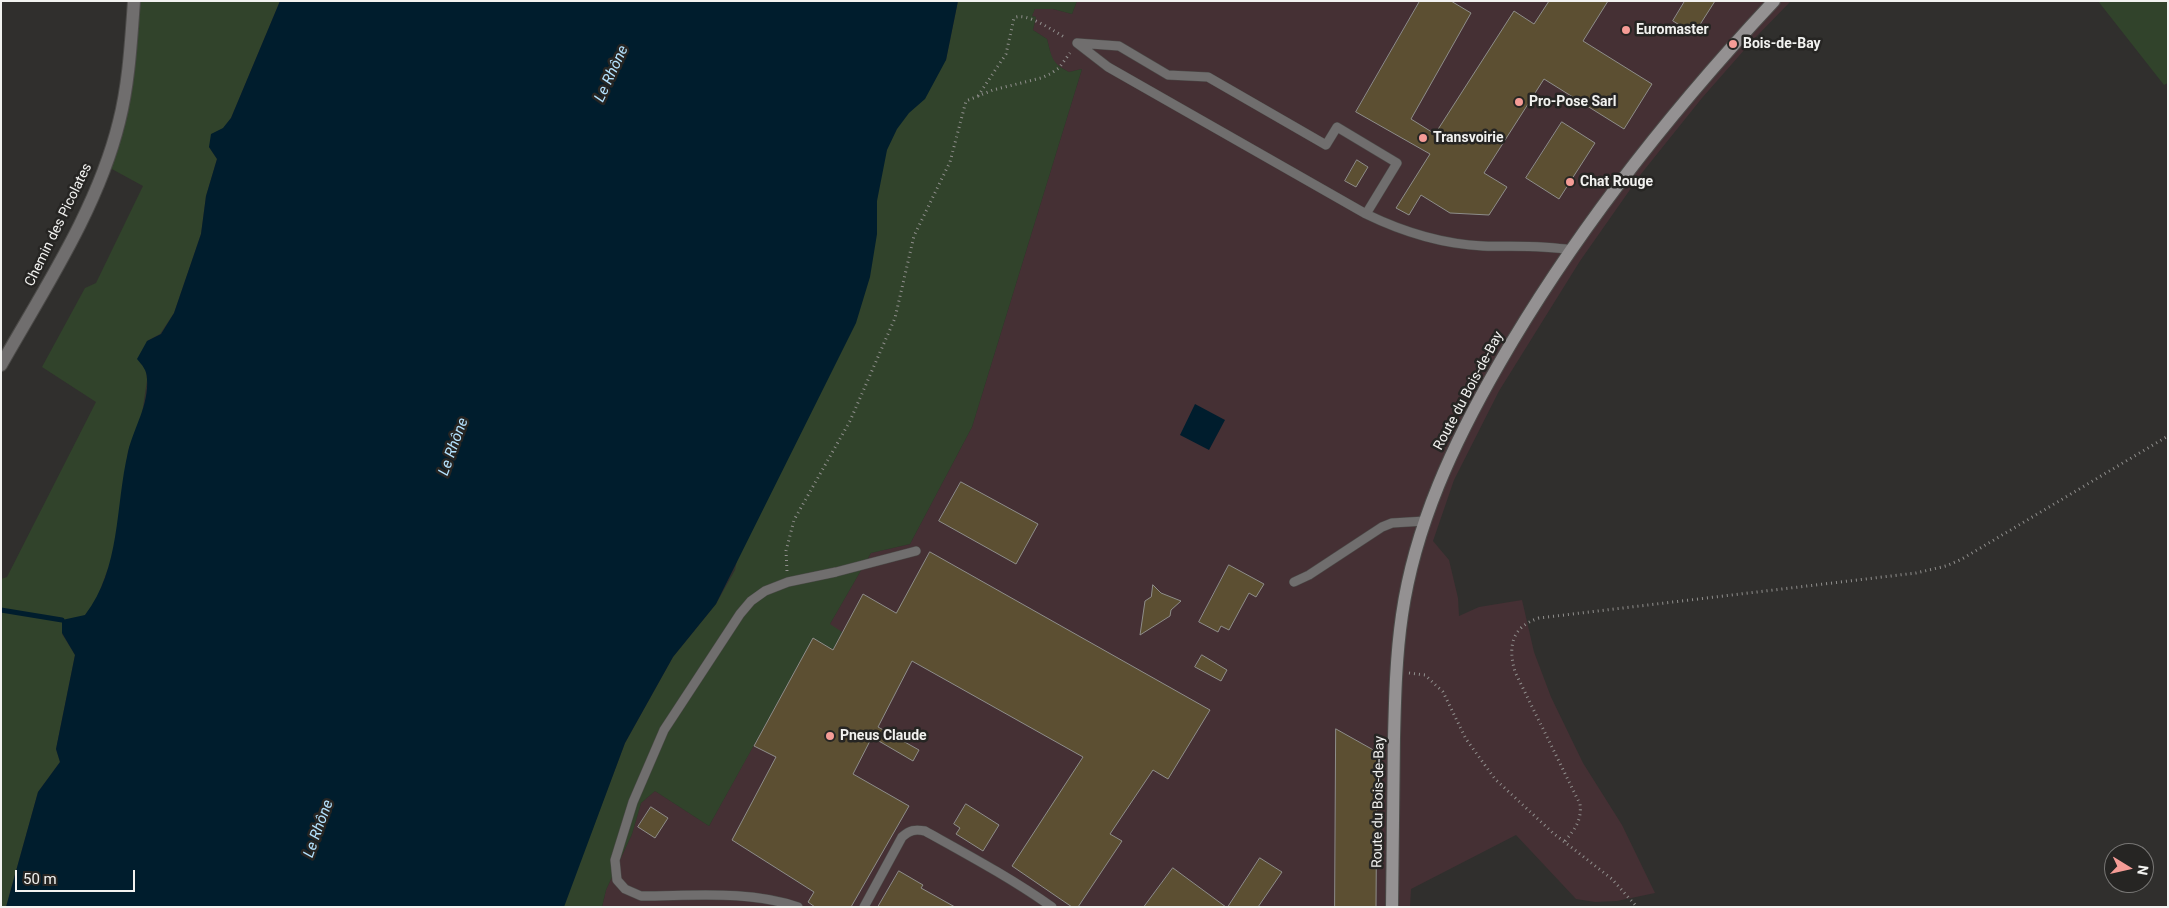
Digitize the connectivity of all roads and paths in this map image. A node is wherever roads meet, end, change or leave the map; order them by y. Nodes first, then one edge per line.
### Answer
1 (134, 1) edge
2 (1774, 1) edge
3 (1077, 43) junction
4 (978, 96) junction
5 (1366, 214) junction
6 (1571, 250) junction
7 (1, 366) edge
8 (2168, 436) edge
9 (1425, 521) junction
10 (916, 551) dead end
11 (788, 582) junction
12 (1294, 582) dead end
13 (1396, 671) junction
14 (1565, 841) junction
15 (798, 907) edge
16 (864, 907) edge
17 (1052, 907) edge
18 (1392, 907) edge
19 (1637, 907) edge

1 - 7 street, Chemin des Picolates
2 - 6 main road, Route du Bois-de-Bay
3 - 4 path
3 - 4 path
3 - 5 lane
3 - 5 lane
4 - 11 path
5 - 6 lane
6 - 9 main road, Route du Bois-de-Bay
8 - 14 path
9 - 12 lane
9 - 13 main road, Route du Bois-de-Bay
10 - 11 lane
11 - 15 lane
13 - 14 path
13 - 18 main road, Route du Bois-de-Bay
14 - 19 path
16 - 17 lane

